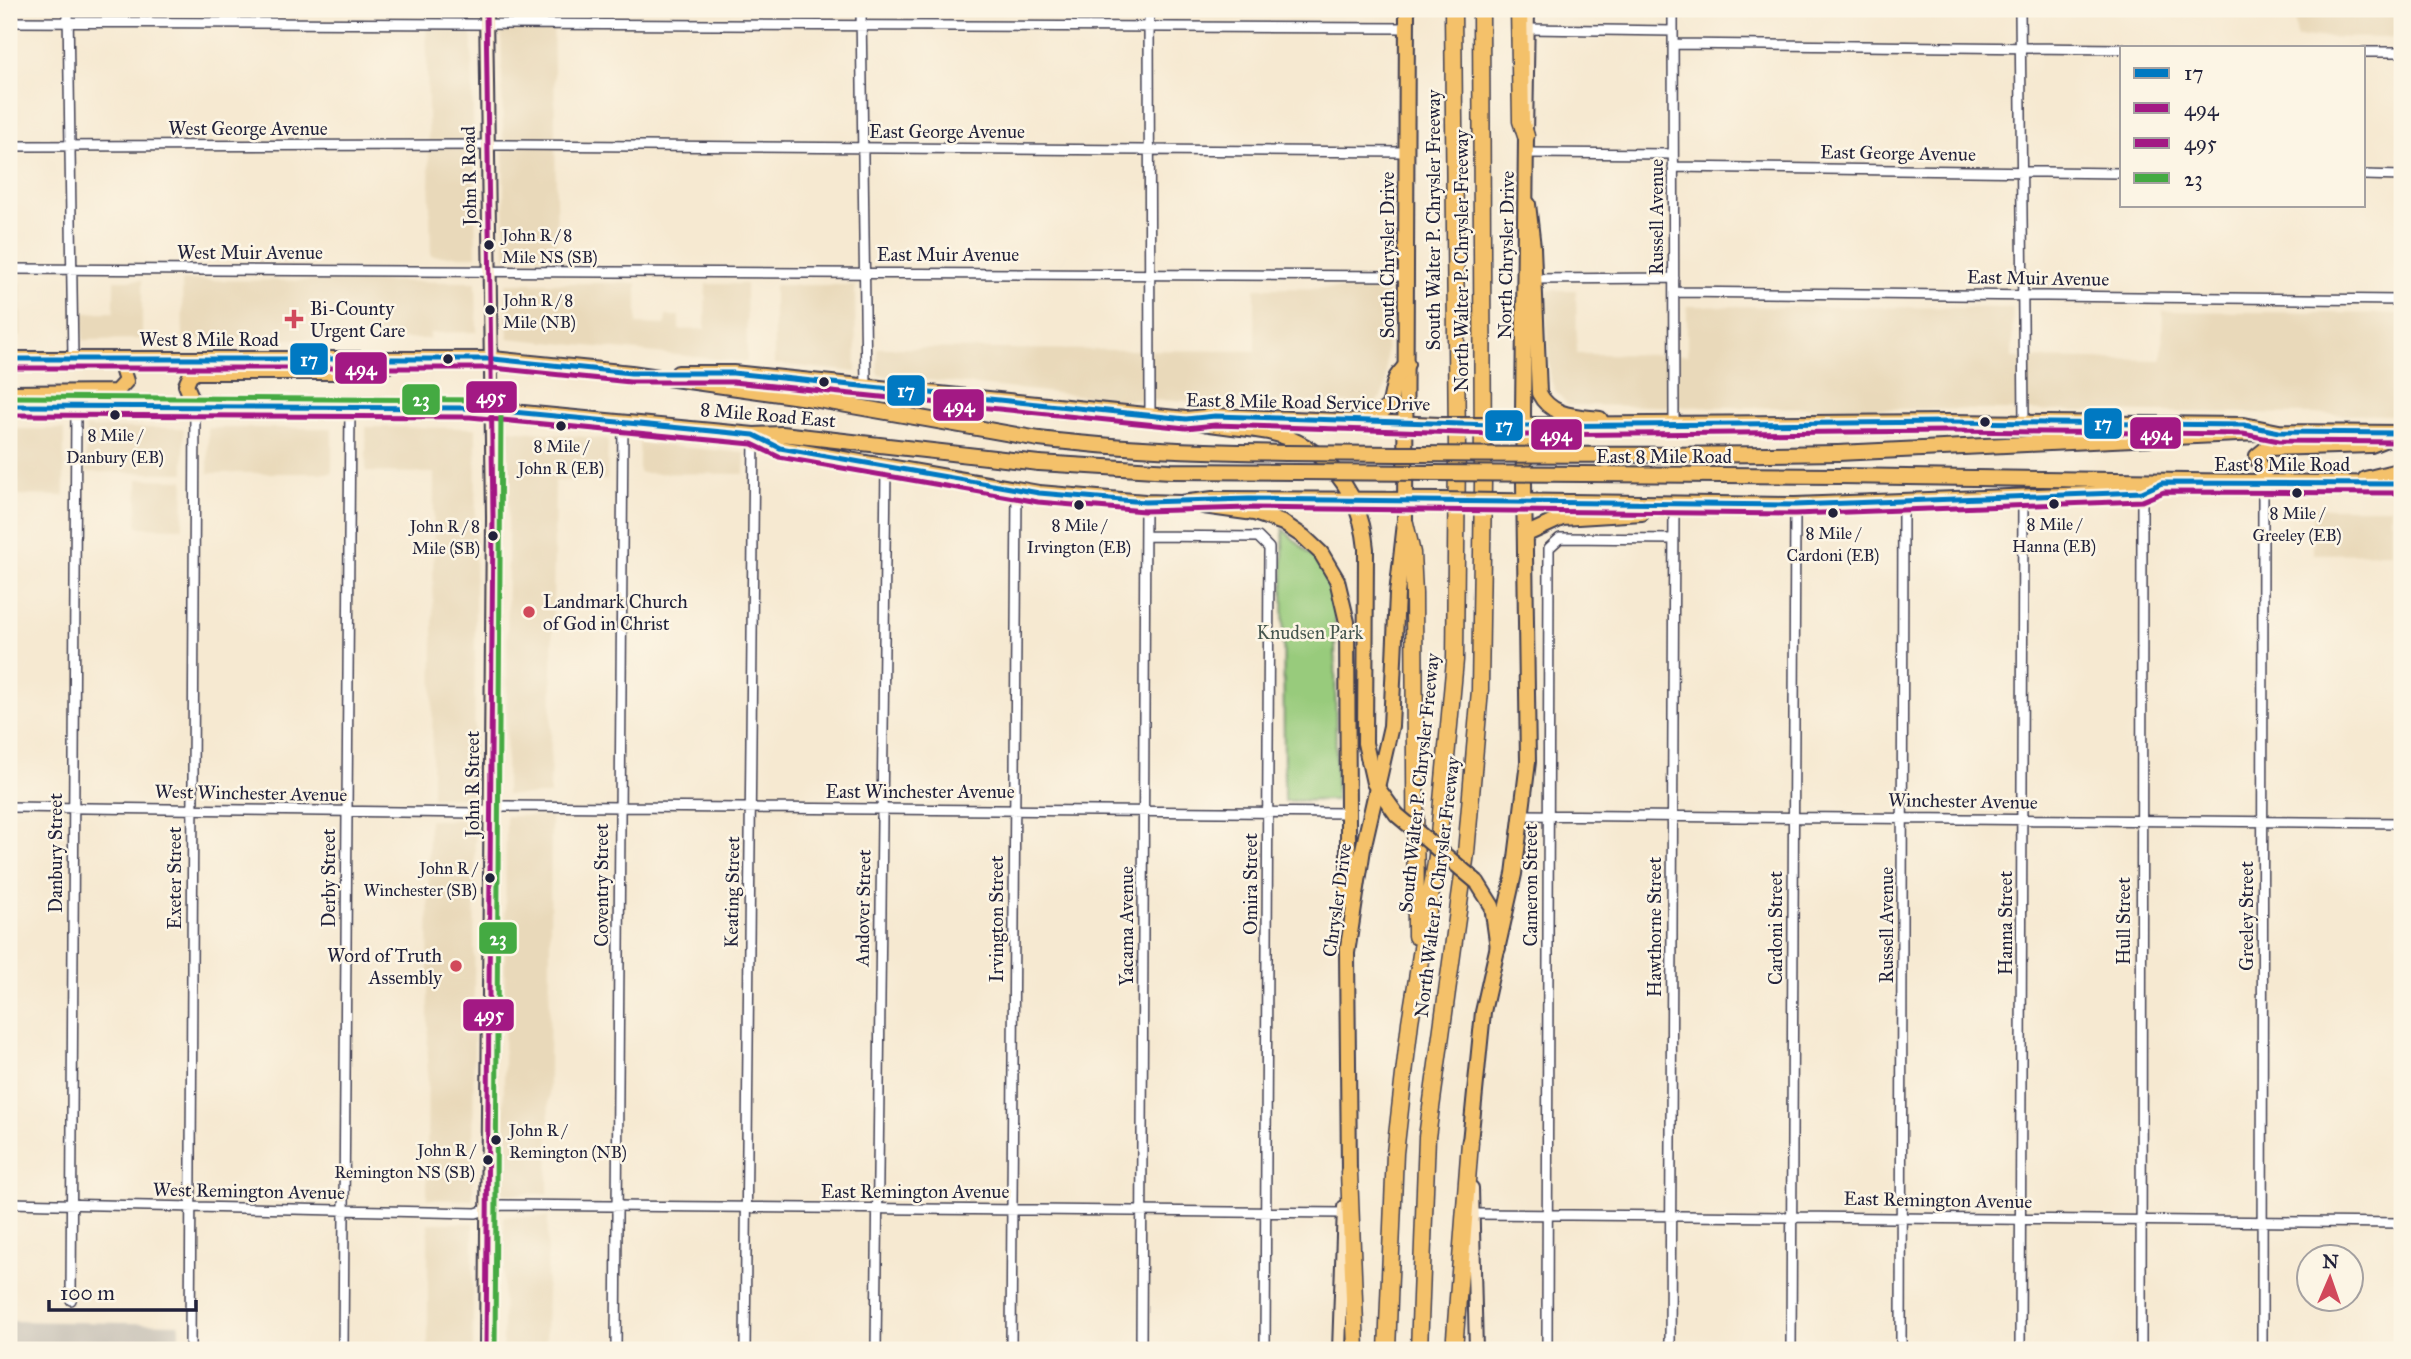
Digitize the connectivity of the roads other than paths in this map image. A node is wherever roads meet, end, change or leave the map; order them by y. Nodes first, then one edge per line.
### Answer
1 (68, 9) edge
2 (486, 9) edge
3 (860, 9) edge
4 (1149, 9) edge
5 (1407, 9) edge
6 (1453, 9) edge
7 (1481, 9) edge
8 (1519, 9) edge
9 (1528, 9) edge
10 (1673, 9) edge
11 (2020, 9) edge
12 (9, 22) edge
13 (68, 22) junction
14 (486, 22) junction
15 (860, 24) junction
16 (1149, 26) junction
17 (1407, 28) junction
18 (1528, 29) junction
19 (1673, 31) junction
20 (1673, 44) junction
21 (2020, 48) junction
22 (2120, 49) edge
23 (2366, 52) edge
24 (2402, 52) edge
25 (1527, 145) junction
26 (9, 146) edge
27 (70, 146) junction
28 (488, 146) junction
29 (863, 148) junction
30 (1150, 150) junction
31 (1406, 152) junction
32 (1673, 154) junction
33 (1673, 167) junction
34 (2022, 172) junction
35 (2120, 173) edge
36 (2366, 175) edge
37 (2402, 176) edge
38 (72, 269) junction
39 (491, 269) junction
40 (9, 270) edge
41 (865, 271) junction
42 (1150, 273) junction
43 (1406, 276) junction
44 (1674, 278) junction
45 (1530, 284) junction
46 (1674, 292) junction
47 (2023, 296) junction
48 (2402, 300) edge
49 (9, 359) edge
50 (73, 359) junction
51 (119, 359) junction
52 (411, 359) junction
53 (493, 359) junction
54 (1407, 364) junction
55 (631, 373) junction
56 (493, 385) joint
57 (866, 385) junction
58 (9, 393) edge
59 (9, 406) edge
60 (76, 406) junction
61 (195, 406) junction
62 (350, 406) junction
63 (493, 409) junction
64 (1150, 416) junction
65 (1186, 419) junction
66 (623, 421) junction
67 (1360, 421) junction
68 (2024, 422) junction
69 (1408, 423) junction
70 (1481, 425) junction
71 (1674, 425) junction
72 (1523, 426) junction
73 (1639, 426) junction
74 (2279, 432) junction
75 (2402, 433) edge
76 (754, 435) junction
77 (1039, 463) joint
78 (886, 466) junction
79 (2402, 470) edge
80 (2162, 483) junction
81 (2265, 483) junction
82 (2354, 483) junction
83 (2402, 484) edge
84 (1017, 488) junction
85 (2142, 492) junction
86 (2023, 495) junction
87 (1353, 500) junction
88 (1406, 500) junction
89 (1903, 501) junction
90 (1145, 502) junction
91 (1525, 502) junction
92 (1176, 503) junction
93 (1674, 505) junction
94 (1795, 505) junction
95 (1405, 523) junction
96 (1525, 535) junction
97 (1145, 536) junction
98 (1673, 539) junction
99 (1378, 789) junction
100 (9, 807) edge
101 (619, 807) junction
102 (73, 808) junction
103 (750, 808) junction
104 (192, 809) junction
105 (492, 809) junction
106 (882, 809) junction
107 (1014, 810) junction
108 (346, 811) junction
109 (1144, 811) junction
110 (1268, 812) junction
111 (1348, 813) junction
112 (1524, 815) junction
113 (1548, 815) junction
114 (1672, 815) junction
115 (1793, 816) junction
116 (1904, 817) junction
117 (2023, 819) junction
118 (2140, 820) junction
119 (2264, 820) junction
120 (2402, 823) edge
121 (1498, 948) junction
122 (1347, 953) junction
123 (1418, 974) junction
124 (1470, 1142) junction
125 (1349, 1172) junction
126 (9, 1203) edge
127 (71, 1205) junction
128 (190, 1207) junction
129 (617, 1207) junction
130 (746, 1207) junction
131 (878, 1208) junction
132 (1012, 1209) junction
133 (344, 1210) junction
134 (487, 1210) junction
135 (1142, 1211) junction
136 (1266, 1212) junction
137 (1344, 1213) junction
138 (1474, 1214) junction
139 (1548, 1215) junction
140 (1670, 1216) junction
141 (1792, 1217) junction
142 (1902, 1217) junction
143 (2021, 1218) junction
144 (2141, 1220) junction
145 (2262, 1221) junction
146 (2402, 1223) edge
147 (71, 1300) dead end
148 (190, 1350) edge
149 (343, 1350) edge
150 (486, 1350) edge
151 (616, 1350) edge
152 (745, 1350) edge
153 (876, 1350) edge
154 (1011, 1350) edge
155 (1141, 1350) edge
156 (1265, 1350) edge
157 (1339, 1350) edge
158 (1356, 1350) edge
159 (1387, 1350) edge
160 (1419, 1350) edge
161 (1454, 1350) edge
162 (1475, 1350) edge
163 (1547, 1350) edge
164 (1670, 1350) edge
165 (1791, 1350) edge
166 (1901, 1350) edge
167 (2020, 1350) edge
168 (2141, 1350) edge
169 (2262, 1350) edge

1 - 13 street
2 - 14 main road, John R Road
3 - 15 street
4 - 16 street
5 - 17 main road, South Chrysler Drive
6 - 123 highway, South Walter P. Chrysler Freeway
7 - 70 highway, North Walter P. Chrysler Freeway
8 - 25 highway
9 - 18 main road, North Chrysler Drive
10 - 19 street, Russell Avenue
11 - 21 street
12 - 13 street
13 - 14 street
13 - 27 street
14 - 15 street
14 - 28 main road, John R Road
15 - 16 street
15 - 29 street
16 - 17 street
16 - 30 street
17 - 31 main road, South Chrysler Drive
18 - 19 street
18 - 25 main road, North Chrysler Drive
19 - 20 street, Russell Avenue
20 - 21 street
20 - 32 street, Russell Avenue
21 - 22 street
21 - 34 street
23 - 24 street
25 - 32 street
25 - 45 main road, North Chrysler Drive
26 - 27 street, West George Avenue
27 - 28 street, West George Avenue
27 - 38 street
28 - 29 street, East George Avenue
28 - 39 main road, John R Road
29 - 30 street, East George Avenue
29 - 41 street
30 - 31 street, East George Avenue
30 - 42 street
31 - 43 main road, South Chrysler Drive
32 - 33 street, Russell Avenue
33 - 34 street, East George Avenue
33 - 44 street, Russell Avenue
34 - 35 street, East George Avenue
34 - 47 street
36 - 37 street
38 - 39 street, West Muir Avenue
38 - 40 street, West Muir Avenue
38 - 50 street
39 - 41 street, East Muir Avenue
39 - 53 main road, John R Road
41 - 42 street, East Muir Avenue
41 - 57 street
42 - 43 street, East Muir Avenue
42 - 64 street
43 - 54 main road, South Chrysler Drive
44 - 45 street
44 - 46 street, Russell Avenue
45 - 72 main road, North Chrysler Drive
45 - 73 main road
46 - 47 street, East Muir Avenue
46 - 71 street, Russell Avenue
47 - 48 street, East Muir Avenue
47 - 68 street
49 - 50 main road, West 8 Mile Road
50 - 51 main road, West 8 Mile Road
51 - 52 main road, West 8 Mile Road
51 - 58 main road
52 - 53 main road, West 8 Mile Road
52 - 61 main road
53 - 55 main road, East 8 Mile Road
53 - 56 main road, John R Road
54 - 67 main road
54 - 69 main road, South Chrysler Drive
55 - 57 main road, East 8 Mile Road Service Drive
55 - 74 main road, East 8 Mile Road, bridge
56 - 63 main road, John R Street
57 - 64 main road, East 8 Mile Road Service Drive
59 - 60 main road, 8 Mile Road East
60 - 61 main road, 8 Mile Road East
60 - 102 street, Danbury Street
61 - 62 main road, 8 Mile Road East
61 - 104 street, Exeter Street
62 - 63 main road, 8 Mile Road East
62 - 108 street, Derby Street
63 - 66 main road, 8 Mile Road East
63 - 105 main road, John R Street
64 - 65 main road, East 8 Mile Road Service Drive
65 - 67 main road, East 8 Mile Road Service Drive
65 - 87 main road
66 - 76 main road, 8 Mile Road East
66 - 101 street, Coventry Street
67 - 69 main road, East 8 Mile Road Service Drive
68 - 71 main road, East 8 Mile Road Service Drive
68 - 74 main road, East 8 Mile Road Service Drive
69 - 70 main road, East 8 Mile Road Service Drive, bridge
69 - 88 main road, South Chrysler Drive
70 - 72 main road, East 8 Mile Road Service Drive, bridge
70 - 160 highway, North Walter P. Chrysler Freeway
71 - 73 main road, East 8 Mile Road Service Drive
72 - 73 main road, East 8 Mile Road Service Drive
72 - 91 main road, North Chrysler Drive
74 - 75 main road, East 8 Mile Road
75 - 81 main road
76 - 77 main road, 8 Mile Road East
76 - 78 main road
76 - 103 street, Keating Street
77 - 80 main road, East 8 Mile Road, bridge
78 - 84 main road
78 - 106 street, Andover Street
79 - 82 main road
80 - 81 main road, East 8 Mile Road
80 - 85 main road, East 8 Mile Road
81 - 82 main road, East 8 Mile Road
81 - 119 street, Greeley Street
82 - 83 main road, East 8 Mile Road
84 - 90 main road
84 - 107 street, Irvington Street
85 - 86 main road, East 8 Mile Road
85 - 118 street, Hull Street
86 - 89 main road, East 8 Mile Road
86 - 117 street, Hanna Street
87 - 88 main road
87 - 92 main road
87 - 99 main road
88 - 91 main road, East 8 Mile Road, bridge
88 - 95 main road, Chrysler Drive
89 - 94 main road, East 8 Mile Road
89 - 116 street, Russell Avenue
90 - 92 main road
90 - 97 street, Yacama Avenue
91 - 93 main road, East 8 Mile Road
91 - 96 main road
92 - 111 main road
93 - 94 main road, East 8 Mile Road
93 - 96 main road
93 - 98 street, Hawthorne Street
94 - 115 street, Cardoni Street
95 - 99 main road, Chrysler Drive
95 - 123 highway
96 - 112 main road
97 - 109 street, Yacama Avenue
97 - 110 street, Omira Street
98 - 113 street, Cameron Street
98 - 114 street, Hawthorne Street
99 - 121 main road, bridge
99 - 122 main road, Chrysler Drive
100 - 102 street, West Winchester Avenue
101 - 103 street, East Winchester Avenue
101 - 105 street, East Winchester Avenue
101 - 129 street, Coventry Street
102 - 104 street, West Winchester Avenue
102 - 127 street, Danbury Street
103 - 106 street, East Winchester Avenue
103 - 130 street, Keating Street
104 - 108 street, West Winchester Avenue
104 - 128 street, Exeter Street
105 - 108 street, West Winchester Avenue
105 - 134 main road, John R Street
106 - 107 street, East Winchester Avenue
106 - 131 street, Andover Street
107 - 109 street, East Winchester Avenue
107 - 132 street, Irvington Street
108 - 133 street, Derby Street
109 - 110 street, East Winchester Avenue
109 - 135 street, Yacama Avenue
110 - 111 street, East Winchester Avenue
110 - 136 street, Omira Street
111 - 122 main road
112 - 113 street, Winchester Avenue
112 - 121 main road
113 - 114 street, Winchester Avenue
113 - 139 street, Cameron Street
114 - 115 street, Winchester Avenue
114 - 140 street, Hawthorne Street
115 - 116 street, Winchester Avenue
115 - 141 street, Cardoni Street
116 - 117 street, Winchester Avenue
116 - 142 street, Russell Avenue
117 - 118 street, Winchester Avenue
117 - 143 street, Hanna Street
118 - 119 street, Winchester Avenue
118 - 144 street, Hull Street
119 - 120 street, Winchester Avenue
119 - 145 street, Greeley Street
121 - 124 main road
122 - 125 main road, Chrysler Drive
123 - 159 highway, South Walter P. Chrysler Freeway
124 - 138 main road
124 - 161 highway
125 - 137 main road, Chrysler Drive
125 - 158 highway
126 - 127 street, West Remington Avenue
127 - 128 street, West Remington Avenue
127 - 147 street, Danbury Street
128 - 133 street, West Remington Avenue
128 - 148 street, Exeter Street
129 - 130 street, East Remington Avenue
129 - 134 street, East Remington Avenue
129 - 151 street, Coventry Street
130 - 131 street, East Remington Avenue
130 - 152 street, Keating Street
131 - 132 street, East Remington Avenue
131 - 153 street, Andover Street
132 - 135 street, East Remington Avenue
132 - 154 street, Irvington Street
133 - 134 street, West Remington Avenue
133 - 149 street, Derby Street
134 - 150 main road, John R Street
135 - 136 street, East Remington Avenue
135 - 155 street, Yacama Avenue
136 - 137 street, East Remington Avenue
136 - 156 street, Omira Street
137 - 157 main road, Chrysler Drive
138 - 139 street, East Remington Avenue
138 - 162 main road
139 - 140 street, East Remington Avenue
139 - 163 street, Cameron Street
140 - 141 street, East Remington Avenue
140 - 164 street, Hawthorne Street
141 - 142 street, East Remington Avenue
141 - 165 street, Cardoni Street
142 - 143 street, East Remington Avenue
142 - 166 street, Russell Avenue
143 - 144 street, East Remington Avenue
143 - 167 street, Hanna Street
144 - 145 street, East Remington Avenue
144 - 168 street, Hull Street
145 - 146 street, East Remington Avenue
145 - 169 street, Greeley Street

